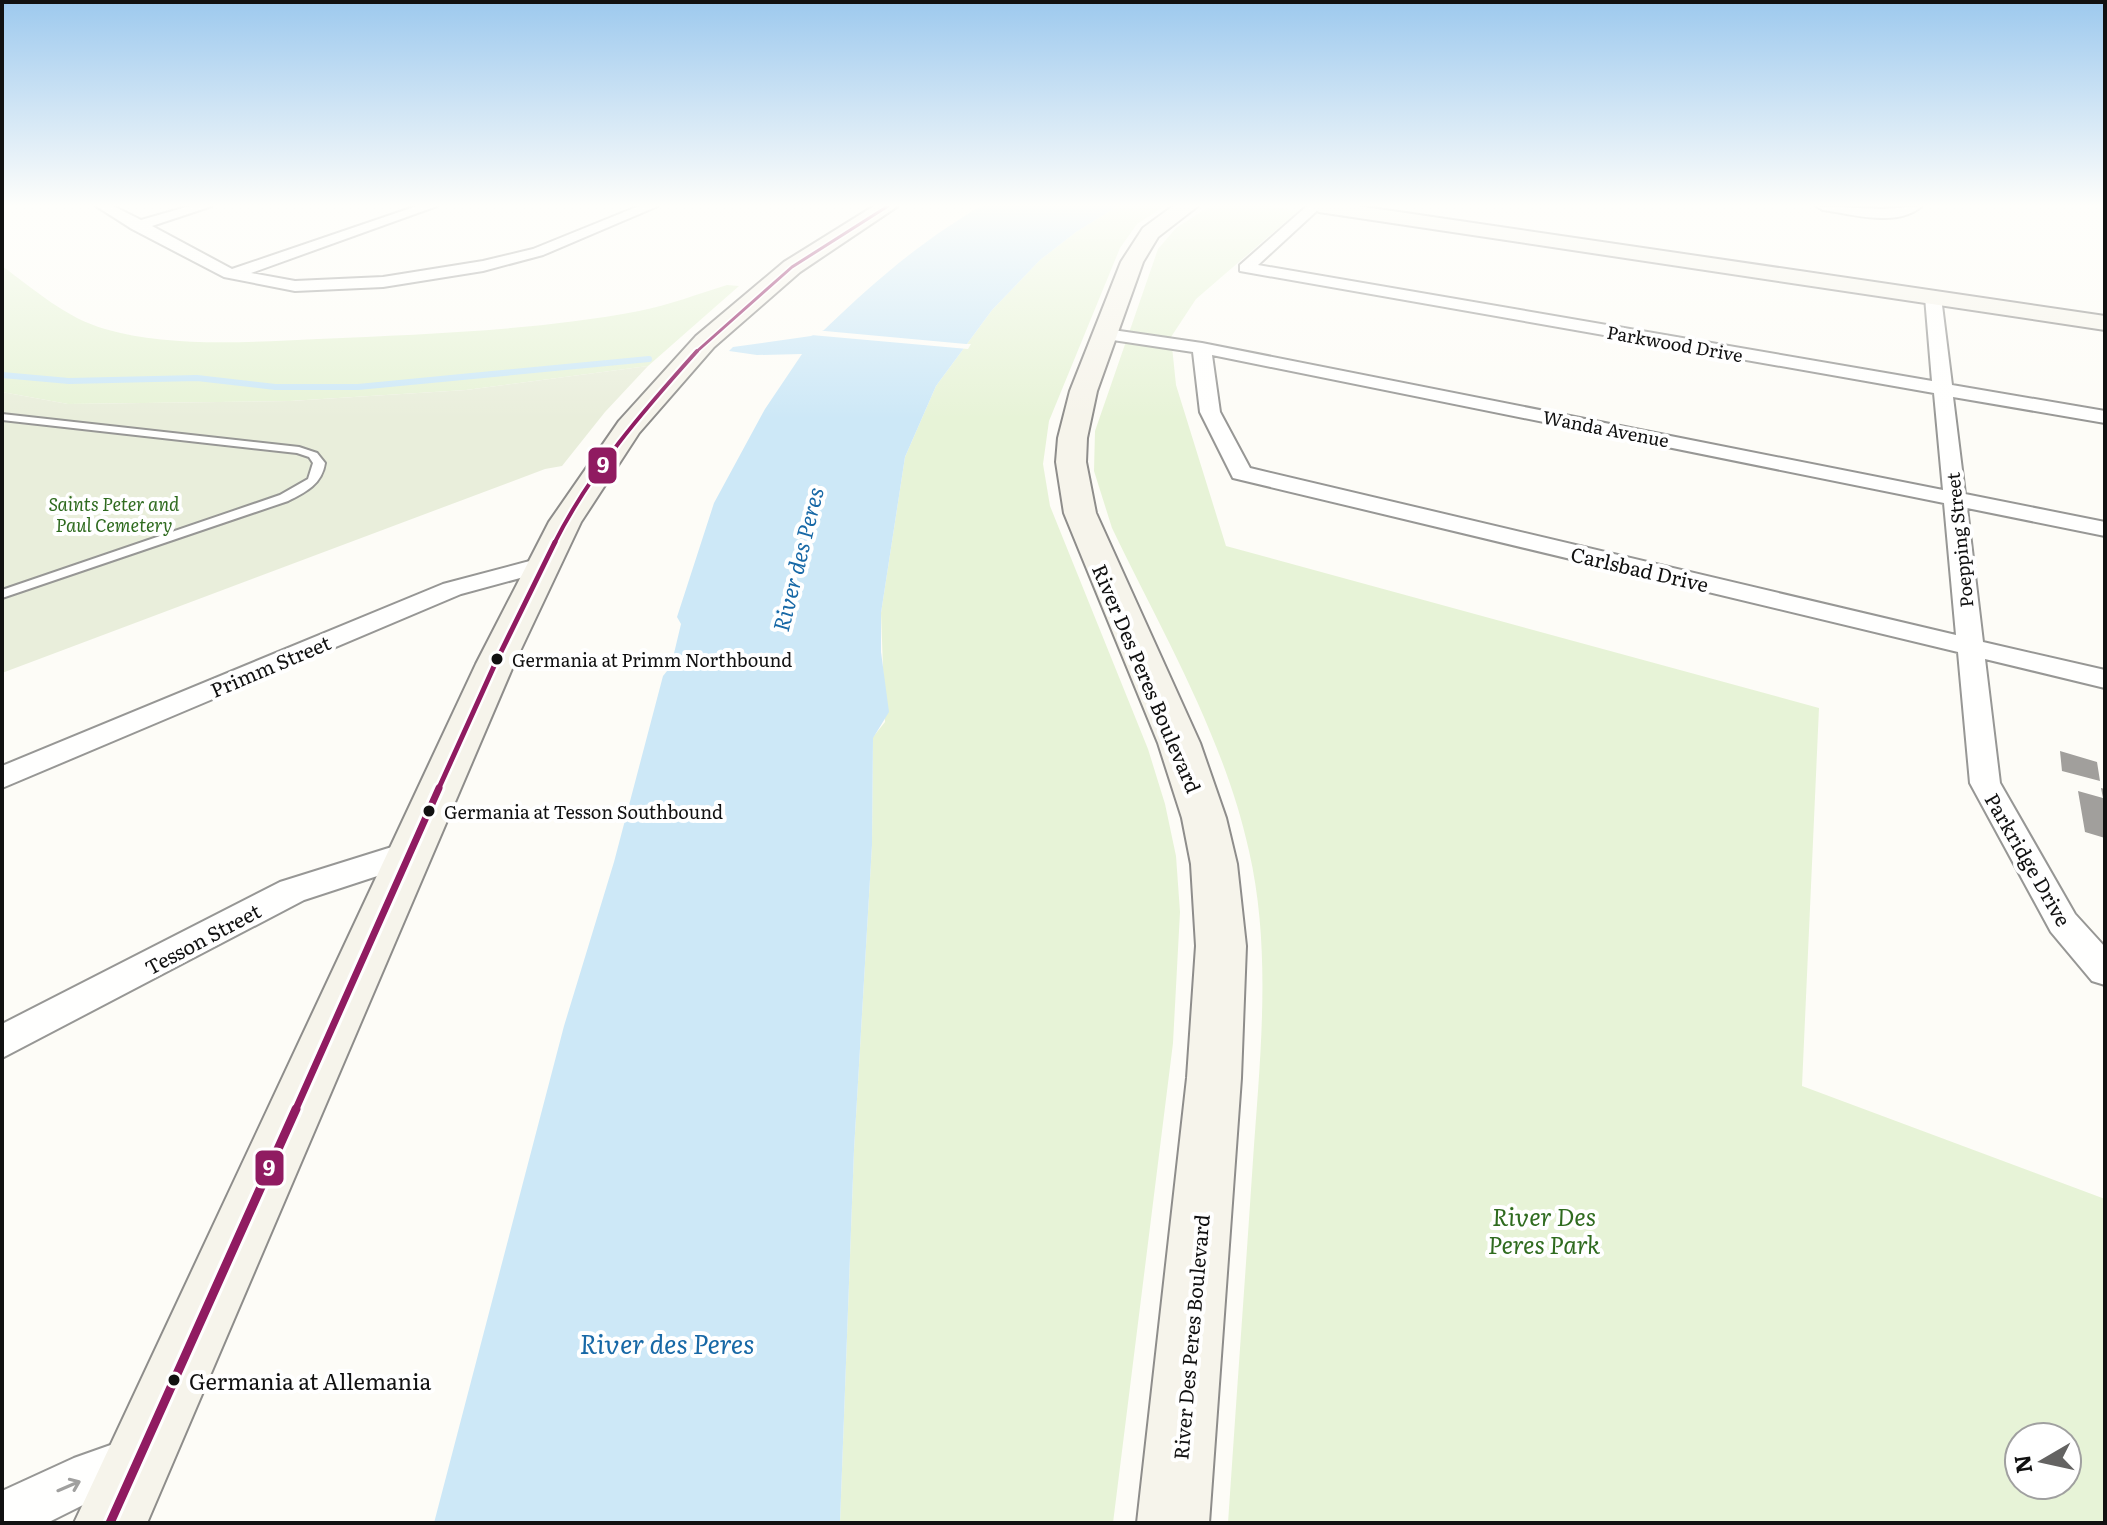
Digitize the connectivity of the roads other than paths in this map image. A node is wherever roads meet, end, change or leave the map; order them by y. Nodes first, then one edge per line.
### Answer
1 (247, 277) edge
2 (413, 277) edge
3 (780, 277) edge
4 (1128, 277) edge
5 (1299, 277) edge
6 (1808, 277) edge
7 (1933, 297) junction
8 (2105, 323) edge
9 (1106, 334) junction
10 (1202, 348) junction
11 (1944, 388) junction
12 (2, 417) edge
13 (2105, 417) edge
14 (1954, 497) junction
15 (2105, 529) edge
16 (541, 565) junction
17 (2, 594) edge
18 (1971, 646) junction
19 (2105, 679) edge
20 (2, 778) edge
21 (1985, 783) joint
22 (411, 853) junction
23 (2105, 971) edge
24 (2, 1042) edge
25 (139, 1460) junction
26 (2, 1518) edge
27 (110, 1523) edge
28 (1173, 1523) edge

1 - 2 street
3 - 16 main road
4 - 9 main road, River Des Peres Boulevard
5 - 11 street, Parkwood Drive
6 - 7 main road
7 - 8 main road
7 - 11 street, Poepping Street
9 - 10 street, Wanda Avenue
9 - 28 main road, River Des Peres Boulevard
10 - 14 street, Wanda Avenue
10 - 18 street, Carlsbad Drive
11 - 13 street, Parkwood Drive
11 - 14 street, Poepping Street
12 - 17 lane
14 - 15 street, Wanda Avenue
14 - 18 street, Poepping Street
16 - 20 street, Primm Street
16 - 22 main road
18 - 19 street, Carlsbad Drive
18 - 21 street, Poepping Street
21 - 23 street, Parkridge Drive
22 - 24 street, Tesson Street
22 - 25 main road
26 -> 25 street
25 - 27 main road

